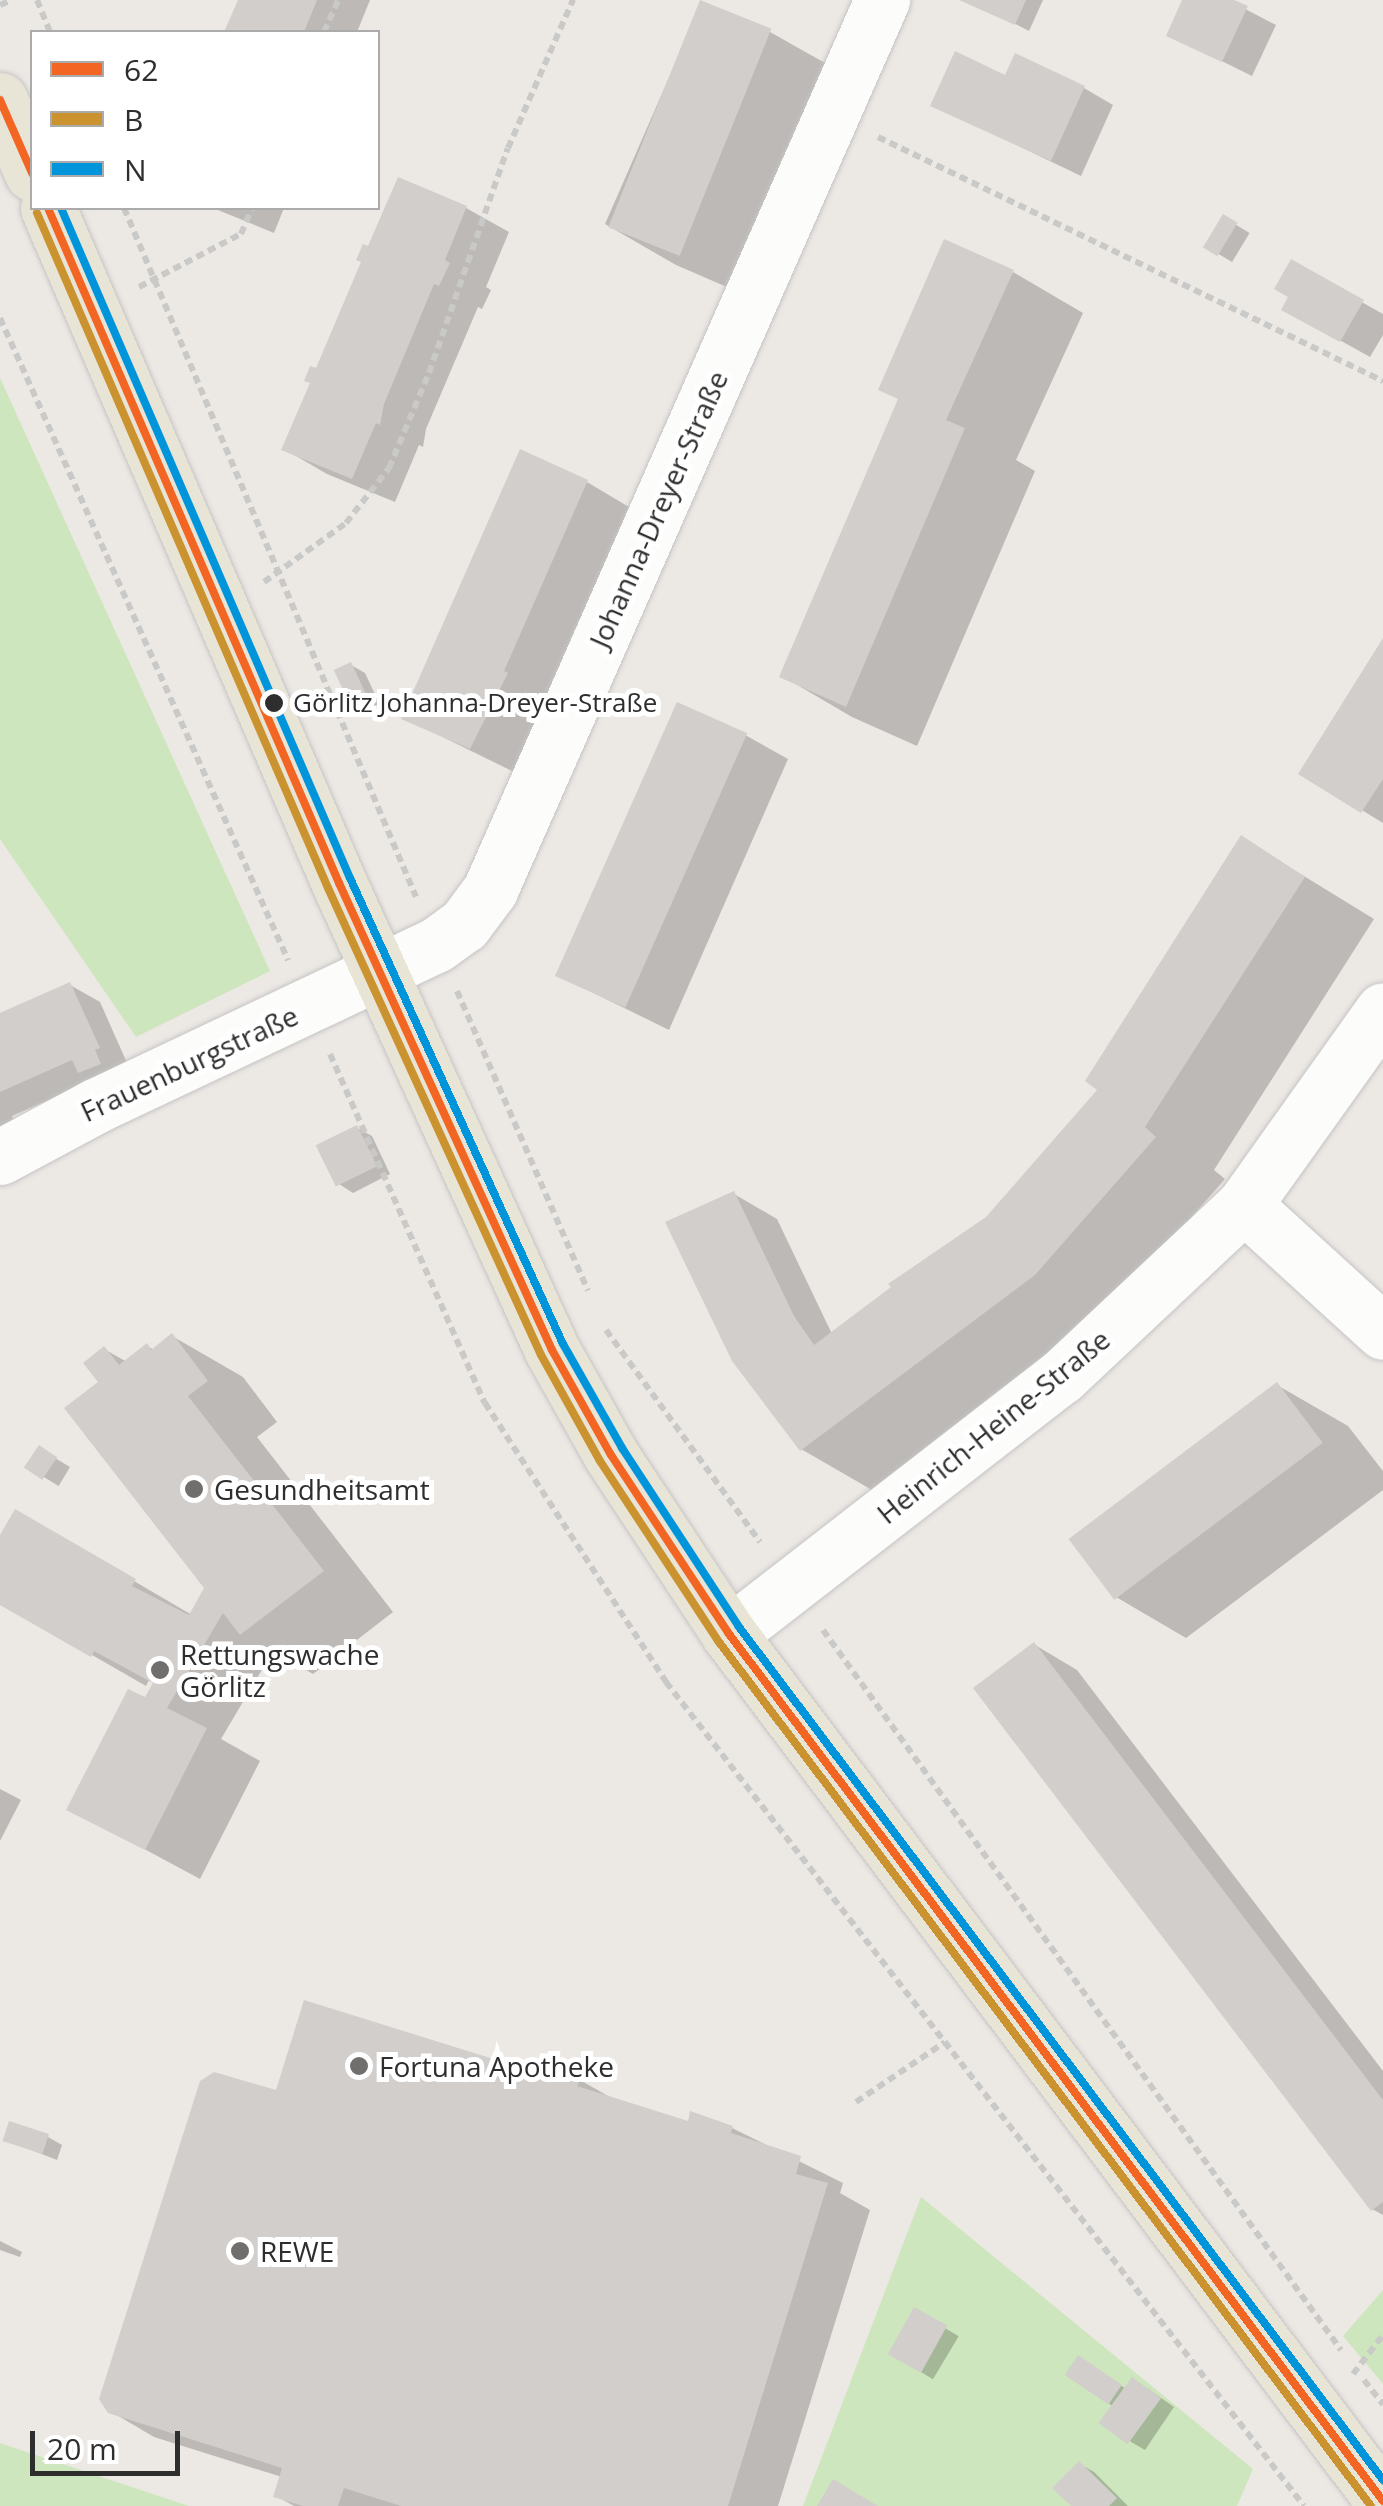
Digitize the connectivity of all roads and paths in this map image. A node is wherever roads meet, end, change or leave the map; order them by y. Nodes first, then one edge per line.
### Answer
1 (12, 0) edge
2 (36, 0) edge
3 (338, 0) edge
4 (573, 0) edge
5 (882, 0) edge
6 (0, 6) edge
7 (49, 30) edge
8 (325, 30) edge
9 (0, 100) edge
10 (832, 115) junction
11 (30, 168) edge
12 (49, 210) edge
13 (125, 210) edge
14 (251, 210) edge
15 (154, 279) junction
16 (94, 310) junction
17 (1383, 382) edge
18 (279, 575) junction
19 (218, 604) junction
20 (436, 945) junction
21 (380, 972) junction
22 (1383, 1010) edge
23 (0, 1158) edge
24 (1244, 1205) junction
25 (596, 1310) dead end
26 (604, 1328) dead end
27 (1383, 1332) edge
28 (793, 1588) junction
29 (730, 1634) junction
30 (944, 2042) dead end
31 (856, 2102) dead end
32 (1383, 2404) edge
33 (1383, 2501) edge

1 - 6 path
2 - 7 path
3 - 8 path
4 - 18 path
5 - 10 street, Johanna-Dreyer-Straße
9 - 11 main road
10 - 17 path
10 - 20 street, Johanna-Dreyer-Straße
12 - 16 main road
13 - 15 path
14 - 15 path
15 - 16 path
15 - 18 path
16 - 19 main road
18 - 19 path
18 - 20 path
19 - 21 main road
20 - 21 street, Johanna-Dreyer-Straße
20 - 25 path
21 - 23 street, Frauenburgstraße
21 - 29 main road
22 - 24 street, Heinrich-Heine-Straße
24 - 27 street
24 - 28 street, Heinrich-Heine-Straße
26 - 28 path
28 - 29 street, Heinrich-Heine-Straße
28 - 32 path
29 - 33 main road
30 - 31 path

